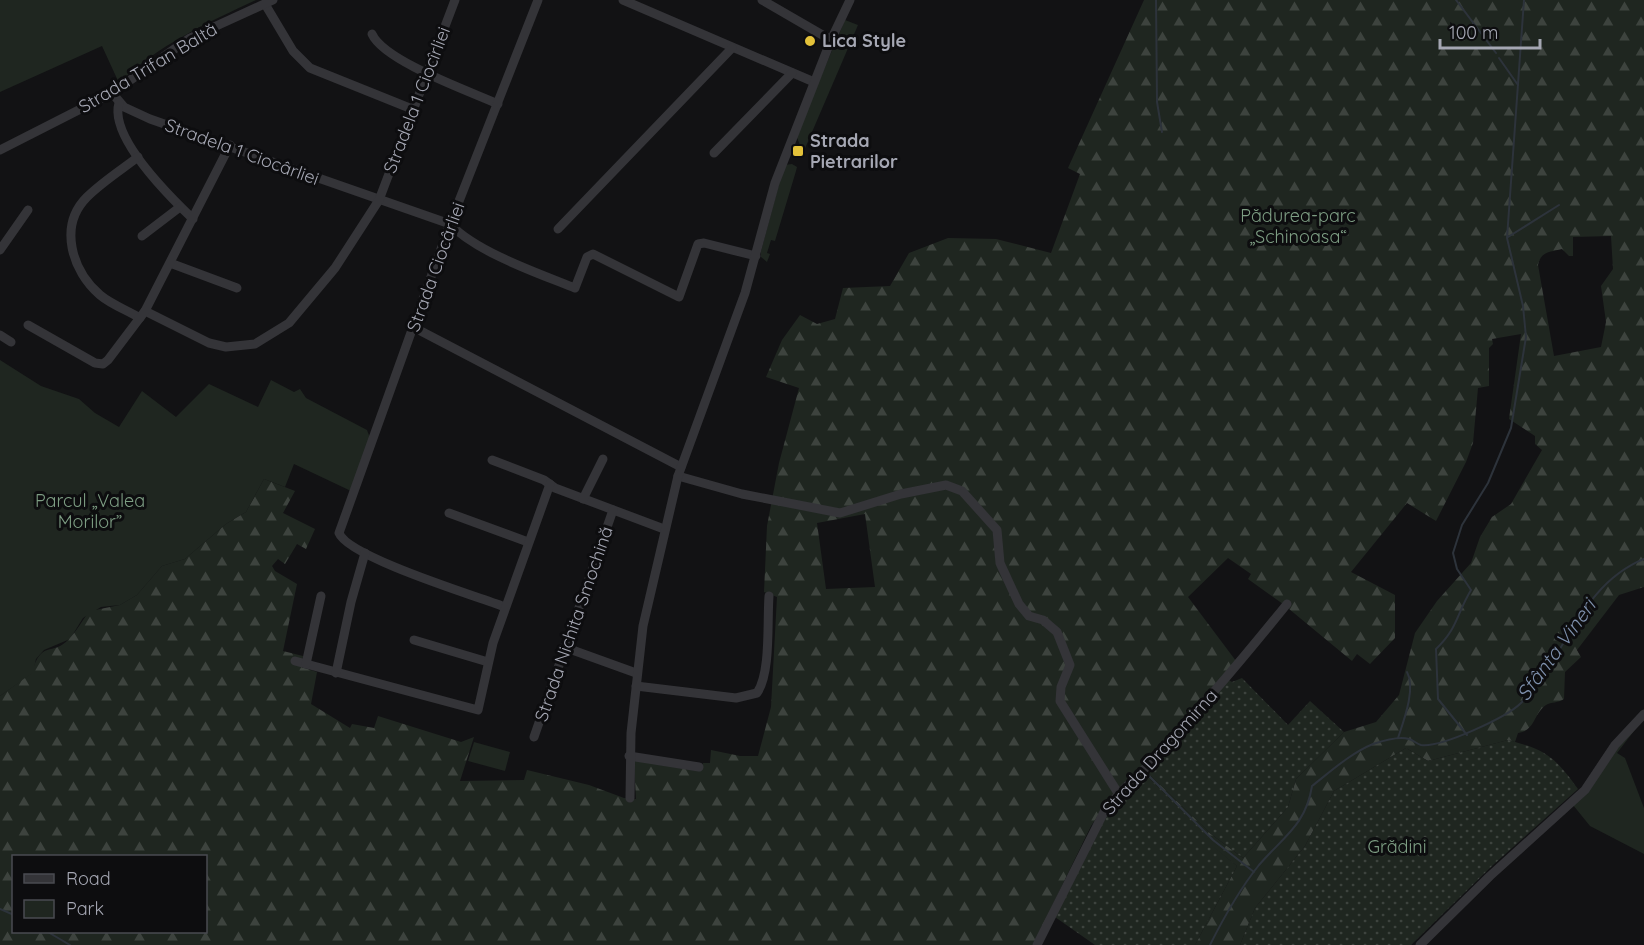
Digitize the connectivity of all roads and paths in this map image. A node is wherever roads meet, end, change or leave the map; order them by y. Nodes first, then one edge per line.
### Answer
1 (455, 0) edge
2 (538, 0) edge
3 (623, 0) edge
4 (762, 0) edge
5 (850, 0) edge
6 (269, 2) edge
7 (372, 34) dead end
8 (831, 40) junction
9 (732, 48) junction
10 (427, 72) junction
11 (792, 73) junction
12 (814, 82) junction
13 (112, 93) junction
14 (119, 103) junction
15 (498, 104) junction
16 (412, 109) junction
17 (230, 145) junction
18 (0, 150) edge
19 (714, 153) dead end
20 (138, 157) junction
21 (379, 201) junction
22 (180, 207) junction
23 (28, 210) dead end
24 (193, 219) junction
25 (450, 224) junction
26 (558, 229) dead end
27 (4, 235) edge
28 (142, 236) dead end
29 (0, 250) edge
30 (756, 256) junction
31 (170, 263) junction
32 (237, 288) dead end
33 (143, 314) junction
34 (28, 325) dead end
35 (415, 328) junction
36 (0, 335) edge
37 (11, 342) dead end
38 (603, 459) dead end
39 (492, 460) dead end
40 (679, 472) junction
41 (550, 484) junction
42 (583, 499) junction
43 (613, 510) junction
44 (449, 513) dead end
45 (664, 529) junction
46 (528, 542) junction
47 (365, 553) junction
48 (321, 596) dead end
49 (769, 596) dead end
50 (1287, 604) dead end
51 (505, 607) junction
52 (414, 640) dead end
53 (564, 647) junction
54 (295, 661) dead end
55 (488, 662) junction
56 (306, 664) junction
57 (336, 673) junction
58 (636, 673) junction
59 (636, 686) junction
60 (1644, 714) edge
61 (534, 737) dead end
62 (629, 756) junction
63 (699, 767) dead end
64 (1118, 794) junction
65 (630, 798) dead end
66 (1036, 945) edge
67 (1420, 945) edge

1 - 10 street, Stradela 1 Ciocîrliei
2 - 15 street, Strada Ciocârliei
3 - 9 street
4 - 8 street
5 - 8 street
6 - 13 street, Strada Trifan Baltă
6 - 16 street, Strada Trifan Baltă
7 - 10 street
8 - 12 street
9 - 11 street
9 - 26 street
10 - 15 street
10 - 16 street, Stradela 1 Ciocîrliei
11 - 12 street
11 - 19 street
12 - 30 street
13 - 14 street, Stradela 1 Ciocârliei
13 - 18 street, Strada Trifan Baltă
14 - 17 street, Stradela 1 Ciocârliei
14 - 20 street
15 - 25 street, Strada Ciocârliei
16 - 21 street, Stradela 1 Ciocîrliei
17 - 21 street, Stradela 1 Ciocârliei
17 - 24 street
20 - 22 street
20 - 33 street
21 - 25 street, Stradela 1 Ciocârliei
21 - 33 street
22 - 24 street
22 - 28 street
23 - 27 street
24 - 31 street
25 - 30 street, Stradela 1 Ciocârliei
25 - 35 street, Strada Ciocârliei
27 - 29 street
30 - 40 street
31 - 32 street
31 - 33 street
33 - 34 street
35 - 40 street
35 - 47 street, Strada Ciocârliei
36 - 37 street
38 - 42 street
39 - 41 street
40 - 45 street
40 - 64 street
41 - 42 street
41 - 46 street
42 - 43 street
43 - 45 street
43 - 53 street, Strada Nichita Smochină
44 - 46 street
45 - 58 street
46 - 51 street
47 - 51 street
47 - 57 street
48 - 56 street
49 - 59 street
50 - 64 street, Strada Dragomirna
51 - 55 street
52 - 55 street
53 - 58 street
53 - 61 street, Strada Nichita Smochină
54 - 56 street
55 - 57 street
56 - 57 street
58 - 59 street
59 - 62 street
60 - 67 street
62 - 63 street
62 - 65 street
64 - 66 street, Strada Dragomirna

